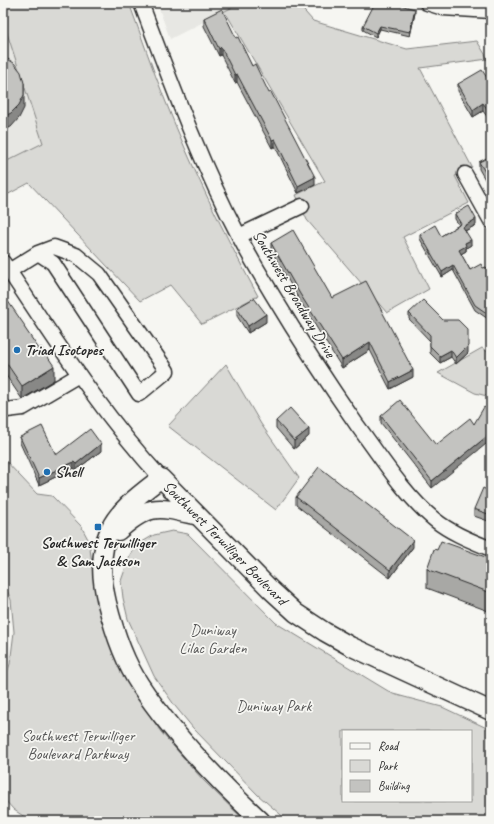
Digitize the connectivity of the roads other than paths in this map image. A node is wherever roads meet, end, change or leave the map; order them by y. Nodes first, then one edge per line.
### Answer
1 (141, 3) edge
2 (427, 3) edge
3 (491, 11) edge
4 (465, 174) dead end
5 (302, 206) dead end
6 (491, 222) edge
7 (239, 236) junction
8 (38, 253) junction
9 (6, 266) edge
10 (79, 375) junction
11 (3, 407) edge
12 (161, 478) junction
13 (198, 516) junction
14 (105, 542) junction
15 (491, 548) edge
16 (491, 711) edge
17 (261, 821) edge

1 - 7 street, Southwest Broadway Drive
2 - 3 street
4 - 6 street
5 - 7 street
7 - 15 street, Southwest Broadway Drive
8 - 8 street
8 - 9 street
9 - 10 street
10 - 11 street
10 - 12 street
12 - 13 main road, Southwest Terwilliger Boulevard
12 - 14 main road, Southwest Terwilliger Boulevard
13 - 14 main road
13 - 16 main road, Southwest Terwilliger Boulevard
14 - 17 main road, Southwest Terwilliger Boulevard

